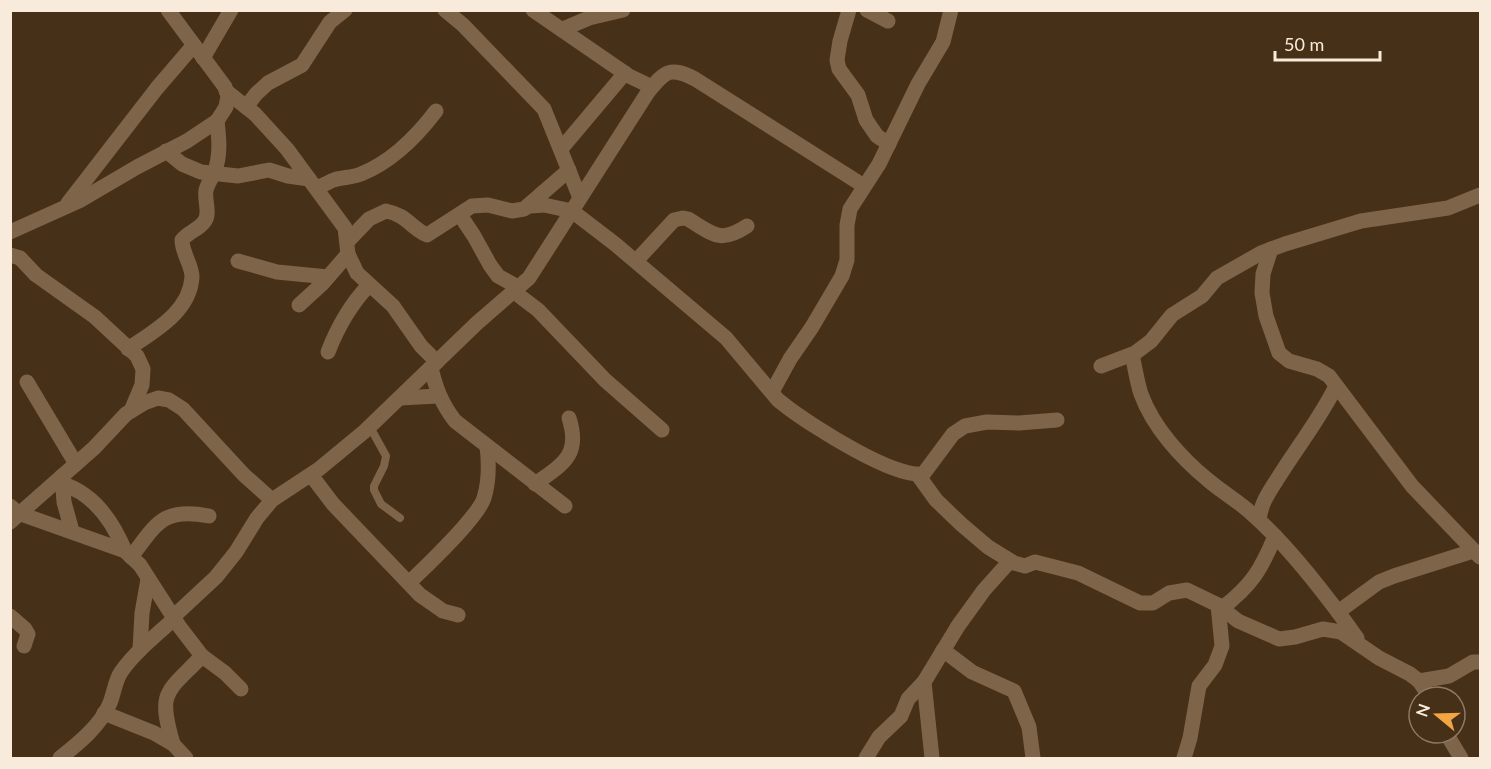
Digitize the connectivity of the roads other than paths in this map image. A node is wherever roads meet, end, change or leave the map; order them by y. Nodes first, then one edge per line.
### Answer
1 (168, 10) edge
2 (231, 10) edge
3 (345, 10) edge
4 (445, 10) edge
5 (533, 10) edge
6 (623, 10) edge
7 (849, 10) edge
8 (867, 10) edge
9 (951, 10) edge
10 (888, 21) dead end
11 (562, 29) junction
12 (198, 52) junction
13 (625, 73) junction
14 (652, 87) junction
15 (226, 91) junction
16 (246, 107) junction
17 (436, 111) dead end
18 (217, 121) junction
19 (889, 144) junction
20 (561, 149) junction
21 (166, 152) junction
22 (569, 170) junction
23 (213, 174) junction
24 (313, 184) junction
25 (864, 186) junction
26 (1480, 195) edge
27 (576, 205) junction
28 (530, 206) junction
29 (64, 207) junction
30 (460, 215) junction
31 (747, 226) dead end
32 (10, 232) edge
33 (348, 247) junction
34 (1271, 249) junction
35 (10, 255) edge
36 (238, 261) dead end
37 (636, 261) junction
38 (328, 277) junction
39 (369, 285) junction
40 (516, 289) junction
41 (298, 305) dead end
42 (128, 349) junction
43 (328, 352) dead end
44 (1132, 355) junction
45 (434, 365) junction
46 (1101, 366) dead end
47 (27, 382) dead end
48 (1336, 387) junction
49 (772, 392) junction
50 (438, 396) junction
51 (400, 398) junction
52 (130, 412) junction
53 (570, 418) dead end
54 (1057, 420) dead end
55 (370, 427) junction
56 (662, 430) dead end
57 (488, 446) junction
58 (76, 464) junction
59 (311, 475) junction
60 (918, 476) junction
61 (62, 480) junction
62 (535, 484) junction
63 (272, 500) junction
64 (565, 506) dead end
65 (13, 514) edge
66 (208, 516) dead end
67 (399, 518) dead end
68 (1258, 520) junction
69 (72, 531) junction
70 (1275, 536) junction
71 (128, 554) junction
72 (1477, 554) edge
73 (1010, 561) junction
74 (148, 579) junction
75 (409, 584) junction
76 (1249, 584) junction
77 (1220, 607) junction
78 (1338, 612) junction
79 (458, 615) dead end
80 (10, 616) edge
81 (174, 618) junction
82 (1240, 622) junction
83 (1362, 645) junction
84 (24, 646) dead end
85 (1221, 649) junction
86 (140, 650) junction
87 (943, 650) junction
88 (202, 656) junction
89 (1480, 662) edge
90 (1419, 681) junction
91 (924, 682) junction
92 (1422, 685) edge
93 (241, 689) dead end
94 (104, 713) junction
95 (173, 744) junction
96 (1453, 745) edge
97 (60, 759) edge
98 (186, 759) edge
99 (866, 759) edge
100 (932, 759) edge
101 (1034, 759) edge
102 (1184, 759) edge
103 (1461, 759) edge

1 - 12 street
2 - 12 street
3 - 16 street
4 - 20 street
5 - 11 street
6 - 11 street
7 - 19 street
8 - 10 street
9 - 19 street
11 - 13 street
12 - 15 street
12 - 29 street
13 - 14 street
13 - 20 street
14 - 25 street
14 - 27 street
15 - 16 street
15 - 18 street
16 - 24 street
17 - 24 street
18 - 21 street
18 - 23 street
19 - 25 street
20 - 22 street
21 - 23 street
21 - 29 street
22 - 27 street
22 - 28 street
23 - 24 street
23 - 42 street
24 - 33 street
25 - 49 street
26 - 34 street
27 - 28 street
27 - 37 street
27 - 40 street
28 - 30 street
29 - 32 street
30 - 33 street
30 - 40 street
31 - 37 street
33 - 38 street
33 - 39 street
34 - 44 street
34 - 48 street
35 - 42 street
36 - 38 street
37 - 49 street
38 - 41 street
39 - 43 street
39 - 45 street
40 - 45 street
40 - 56 street
42 - 52 street
44 - 46 street
44 - 68 street
45 - 50 street
45 - 51 street
47 - 58 street
48 - 68 street
48 - 72 street
49 - 60 street
50 - 51 street
50 - 57 street
51 - 55 street
52 - 58 street
52 - 63 street
53 - 62 street
54 - 60 street
55 - 59 street
55 - 67 lane
57 - 62 street
57 - 75 street
58 - 61 street
59 - 63 street
59 - 75 street
60 - 73 street
61 - 65 street
61 - 69 street
61 - 71 street
62 - 64 street
63 - 81 street
65 - 69 street
66 - 71 street
68 - 70 street
69 - 71 street
70 - 76 street
70 - 78 street
71 - 74 street
72 - 78 street
73 - 77 street
73 - 87 street
74 - 81 street
74 - 86 street
75 - 79 street
76 - 77 street
76 - 82 street
77 - 82 street
77 - 85 street
78 - 83 street
80 - 84 street
81 - 86 street
81 - 88 street
82 - 83 street
82 - 85 street
83 - 90 street
85 - 102 street
86 - 94 street
87 - 91 street
87 - 101 street
88 - 93 street
88 - 95 street
89 - 90 street
90 - 92 street
91 - 99 street
91 - 100 street
94 - 95 street
94 - 97 street
95 - 98 street
96 - 103 street

